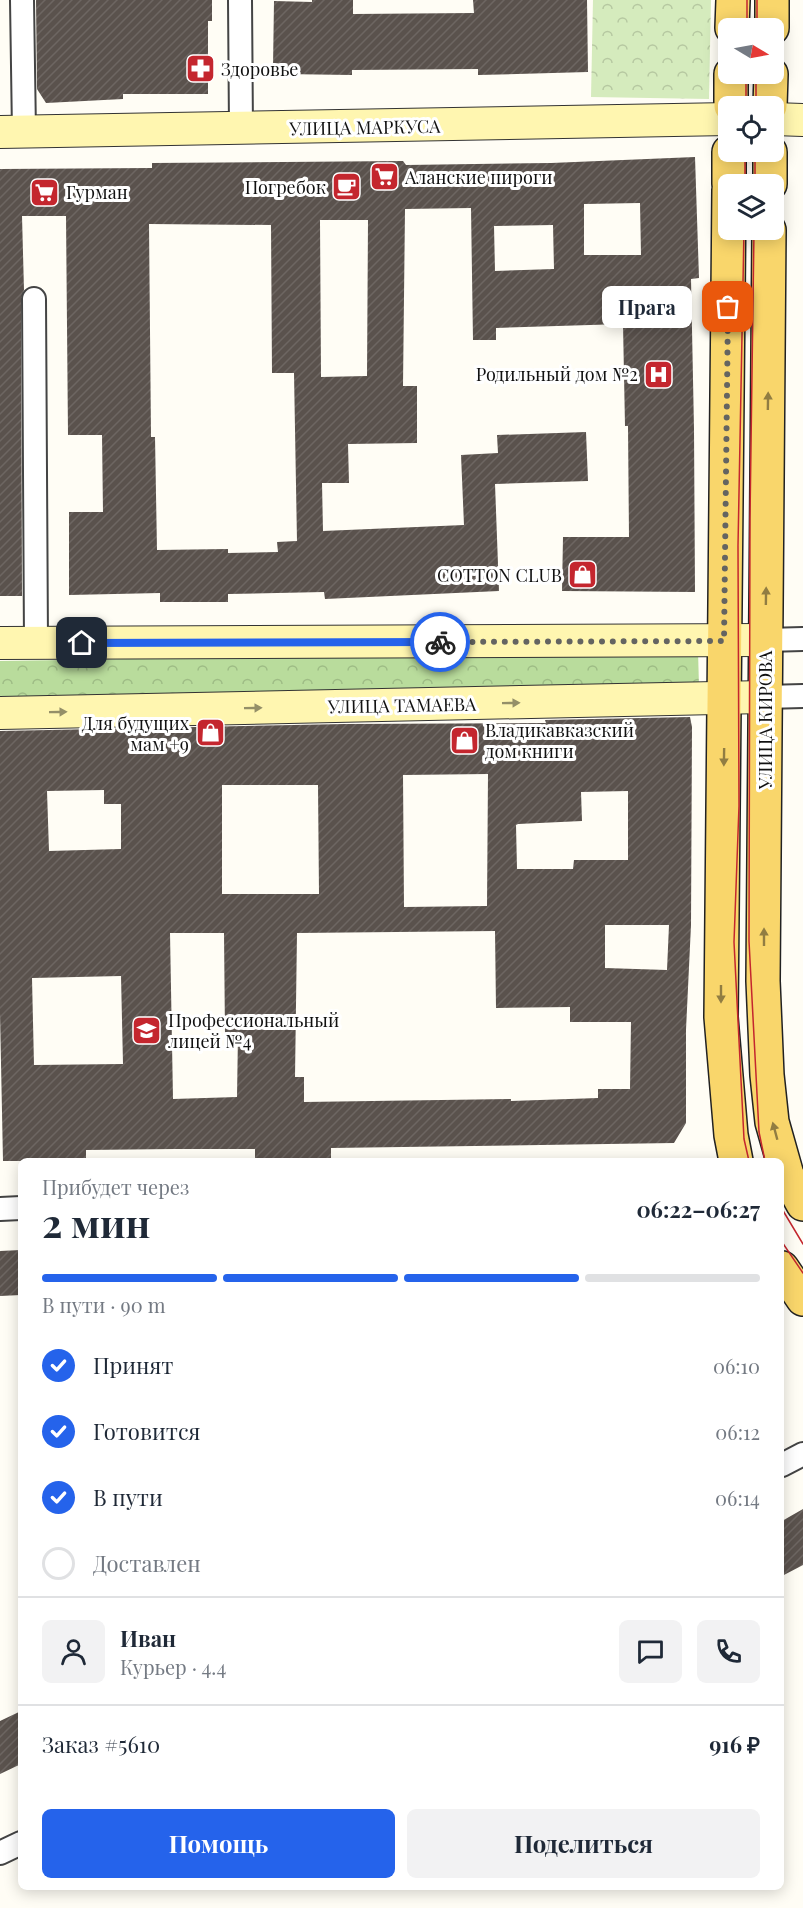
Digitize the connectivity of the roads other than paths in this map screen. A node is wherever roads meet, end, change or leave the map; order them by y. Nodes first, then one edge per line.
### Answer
1 (22, 0) edge
2 (240, 0) edge
3 (733, 0) edge
4 (772, 0) edge
5 (732, 18) edge
6 (772, 18) edge
7 (718, 119) edge
8 (784, 119) edge
9 (803, 120) edge
10 (241, 129) junction
11 (12, 132) edge
12 (728, 240) edge
13 (769, 240) edge
14 (34, 299) dead end
15 (803, 639) edge
16 (766, 640) junction
17 (724, 641) junction
18 (0, 643) edge
19 (36, 643) junction
20 (803, 696) edge
21 (765, 697) junction
22 (724, 698) junction
23 (0, 713) edge
24 (735, 1158) edge
25 (782, 1158) edge
26 (784, 1164) edge
27 (803, 1204) edge
28 (18, 1208) edge
29 (0, 1209) edge
30 (784, 1271) edge
31 (803, 1299) edge
32 (803, 1454) edge
33 (784, 1464) edge
34 (18, 1845) edge
35 (0, 1854) edge

1 - 11 street
2 - 10 street
3 - 5 main road
4 - 6 main road
7 - 10 main road, УЛИЦА МАРКУСА
8 - 9 main road
10 - 11 main road, УЛИЦА МАРКУСА
12 - 17 main road
16 -> 13 main road, УЛИЦА КИРОВА
14 - 19 street
15 - 16 street
16 - 17 main road
16 - 21 main road, УЛИЦА КИРОВА
17 - 19 main road
17 - 22 main road
18 - 19 main road
20 - 21 street, УЛИЦА ТАМАЕВА
21 - 22 main road, УЛИЦА ТАМАЕВА
25 -> 21 main road, УЛИЦА КИРОВА
23 -> 22 main road, УЛИЦА ТАМАЕВА
22 -> 24 main road
27 -> 26 main road, УЛИЦА КИРОВА
28 - 29 street
30 - 31 main road
32 - 33 street
34 - 35 street

